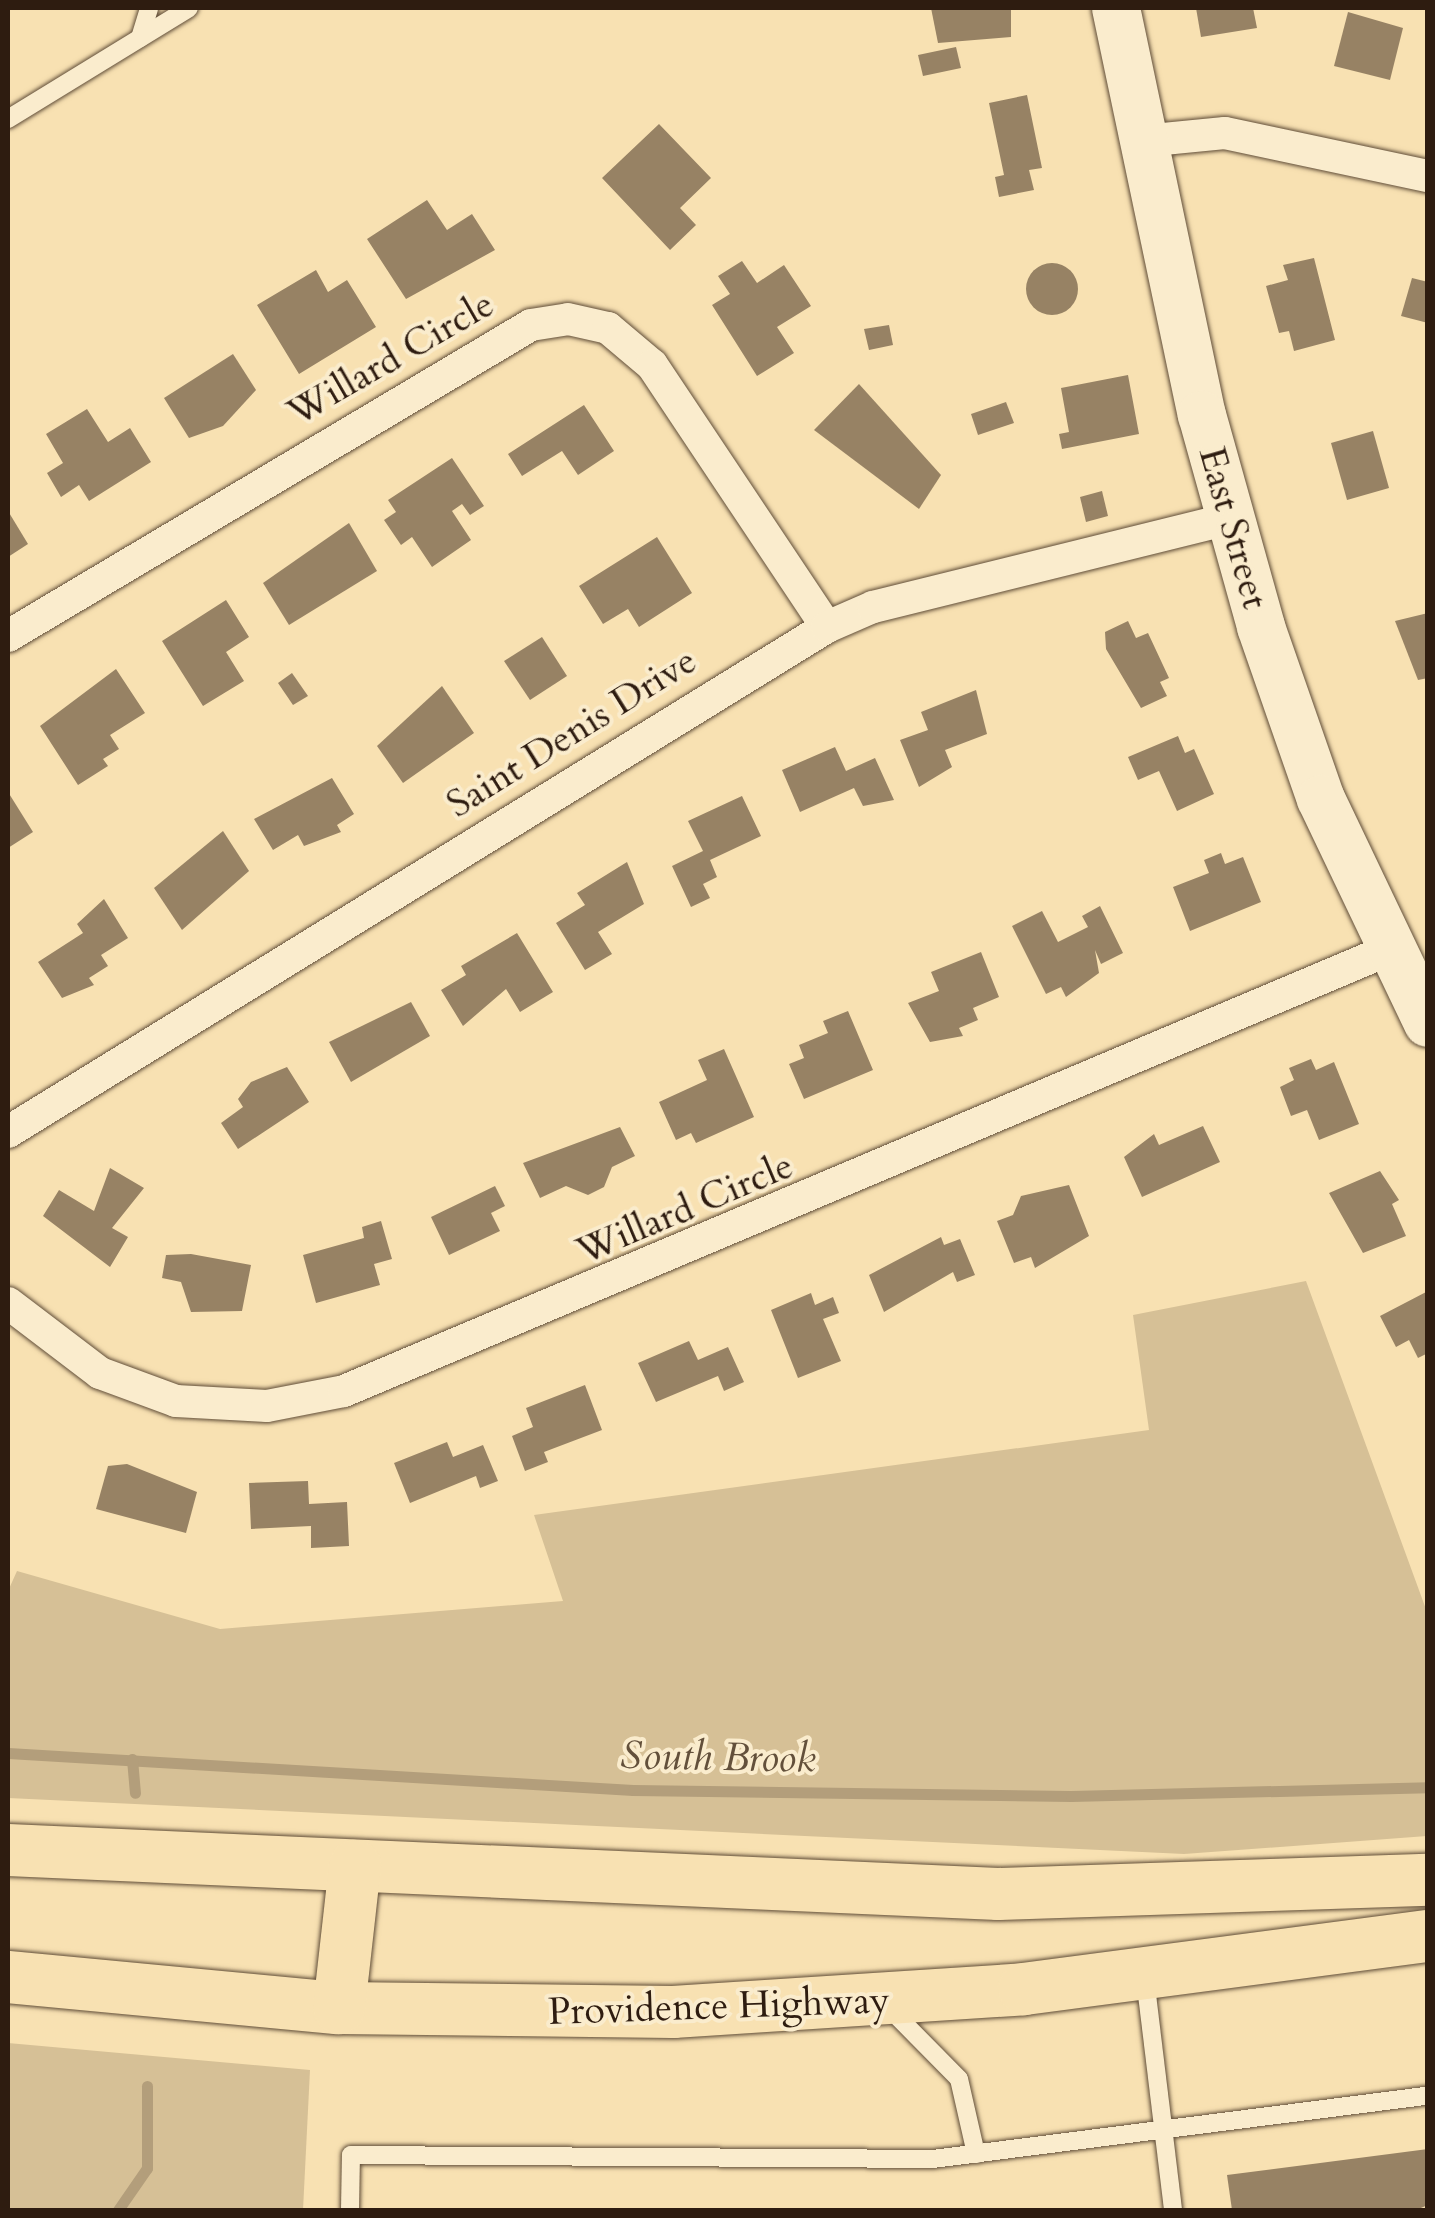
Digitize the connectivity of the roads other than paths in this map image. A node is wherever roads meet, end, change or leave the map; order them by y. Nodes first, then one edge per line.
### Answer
1 (150, 8) edge
2 (189, 8) edge
3 (1116, 8) edge
4 (140, 38) junction
5 (8, 119) edge
6 (1143, 141) junction
7 (1428, 176) edge
8 (1229, 519) junction
9 (827, 627) junction
10 (8, 636) edge
11 (1391, 949) junction
12 (1428, 1023) edge
13 (8, 1132) edge
14 (8, 1303) edge
15 (8, 1850) edge
16 (354, 1866) junction
17 (1428, 1880) edge
18 (1428, 1936) edge
19 (1144, 1974) junction
20 (8, 1977) edge
21 (882, 2002) junction
22 (338, 2008) junction
23 (1428, 2096) edge
24 (1164, 2132) junction
25 (976, 2154) junction
26 (350, 2210) edge
27 (1172, 2210) edge

1 - 4 lane
2 - 4 lane
3 - 6 main road, East Street
4 - 5 lane
6 - 7 street
6 - 8 main road, East Street
8 - 9 street, Saint Denis Drive
8 - 11 main road, East Street
9 - 10 street, Willard Circle
9 - 13 street, Saint Denis Drive
11 - 12 main road, East Street
11 - 14 street, Willard Circle
15 - 16 main road
16 - 17 main road
16 - 22 main road
18 - 19 main road, Providence Highway
19 - 21 main road, Providence Highway
19 - 24 lane
20 - 22 main road, Providence Highway
21 - 22 main road, Providence Highway
21 - 25 lane
23 - 24 lane
24 - 25 lane
24 - 27 lane
25 - 26 lane

